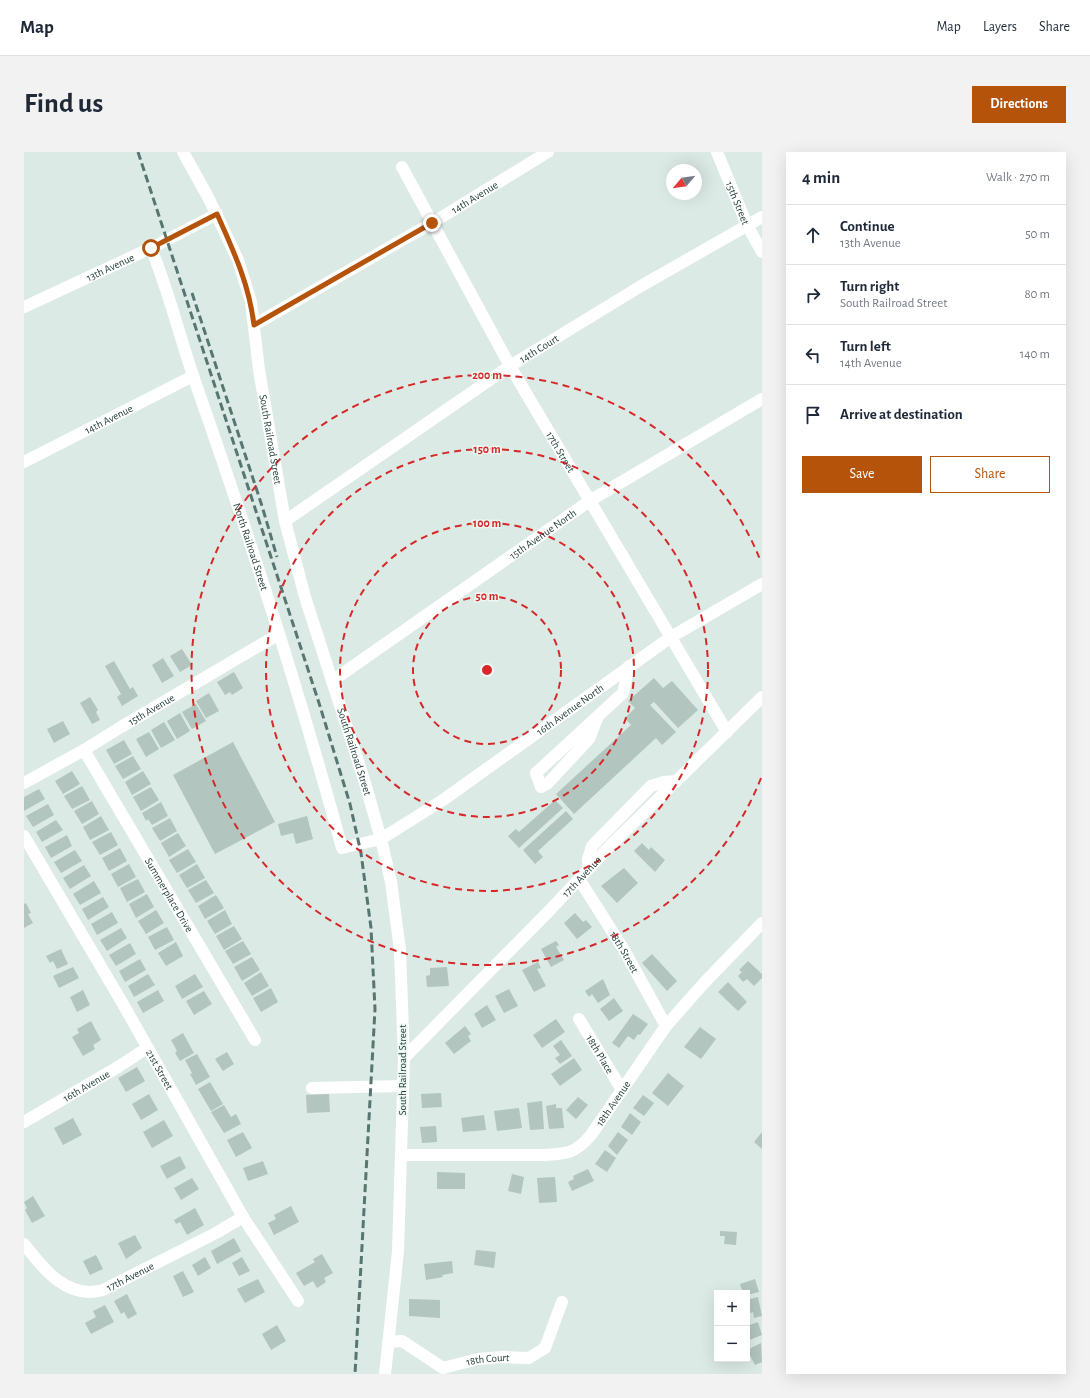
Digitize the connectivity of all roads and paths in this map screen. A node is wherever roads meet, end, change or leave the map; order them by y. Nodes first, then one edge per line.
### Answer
1 (183, 152) edge
2 (548, 152) edge
3 (717, 152) edge
4 (402, 167) dead end
5 (217, 214) junction
6 (762, 217) edge
7 (432, 223) junction
8 (747, 225) junction
9 (151, 248) junction
10 (762, 252) edge
11 (24, 307) edge
12 (254, 325) junction
13 (510, 366) junction
14 (193, 376) junction
15 (762, 399) edge
16 (24, 462) edge
17 (591, 500) junction
18 (285, 521) junction
19 (762, 584) edge
20 (279, 634) junction
21 (671, 636) junction
22 (629, 666) junction
23 (332, 681) junction
24 (762, 697) edge
25 (598, 716) junction
26 (727, 732) junction
27 (84, 750) junction
28 (24, 783) edge
29 (24, 836) edge
30 (381, 839) junction
31 (579, 879) junction
32 (762, 923) edge
33 (579, 1019) dead end
34 (666, 1026) junction
35 (255, 1040) dead end
36 (147, 1048) junction
37 (404, 1058) junction
38 (403, 1086) junction
39 (312, 1088) dead end
40 (622, 1090) junction
41 (24, 1122) edge
42 (401, 1155) junction
43 (243, 1217) junction
44 (24, 1244) edge
45 (298, 1301) dead end
46 (562, 1302) dead end
47 (388, 1342) junction
48 (385, 1374) edge

1 - 5 street, South Railroad Street
2 - 7 street, 14th Avenue
3 - 8 street, 15th Street
4 - 7 street, 17th Street
5 - 9 street, 13th Avenue
5 - 12 street, South Railroad Street
6 - 8 street, 14th Court
7 - 12 street, 14th Avenue
7 - 13 street, 17th Street
8 - 10 street, 15th Street
8 - 13 street, 14th Court
9 - 11 street, 13th Avenue
9 - 14 street, North Railroad Street
12 - 18 street, South Railroad Street
13 - 17 street, 17th Street
13 - 18 street, 14th Court
14 - 16 street, 14th Avenue
14 - 20 street, North Railroad Street
15 - 17 street, 15th Avenue North
17 - 21 street, 17th Street
17 - 23 street, 15th Avenue North
18 - 23 street, South Railroad Street
19 - 21 street, 16th Avenue North
20 - 27 street, 15th Avenue
20 - 30 street, North Railroad Street
21 - 22 street, 16th Avenue North
21 - 26 street, 17th Street
22 - 25 street
22 - 30 street, 16th Avenue North
23 - 30 street, South Railroad Street
24 - 26 street, 17th Avenue
25 - 25 street
26 - 31 street, 17th Avenue
27 - 28 street, 15th Avenue
27 - 35 street, Summerplace Drive
29 - 36 street, 21st Street
30 - 37 street, South Railroad Street
31 - 34 street, 18th Street
31 - 37 street, 17th Avenue
32 - 34 street, 18th Avenue
33 - 40 street, 18th Place
34 - 40 street, 18th Avenue
36 - 41 street, 16th Avenue
36 - 43 street, 21st Street
37 - 38 street, South Railroad Street
38 - 39 street
38 - 42 street, South Railroad Street
40 - 42 street, 18th Avenue
42 - 47 street, South Railroad Street
43 - 44 street, 17th Avenue
43 - 45 street, 21st Street
46 - 47 street, 18th Court
47 - 48 street, South Railroad Street

